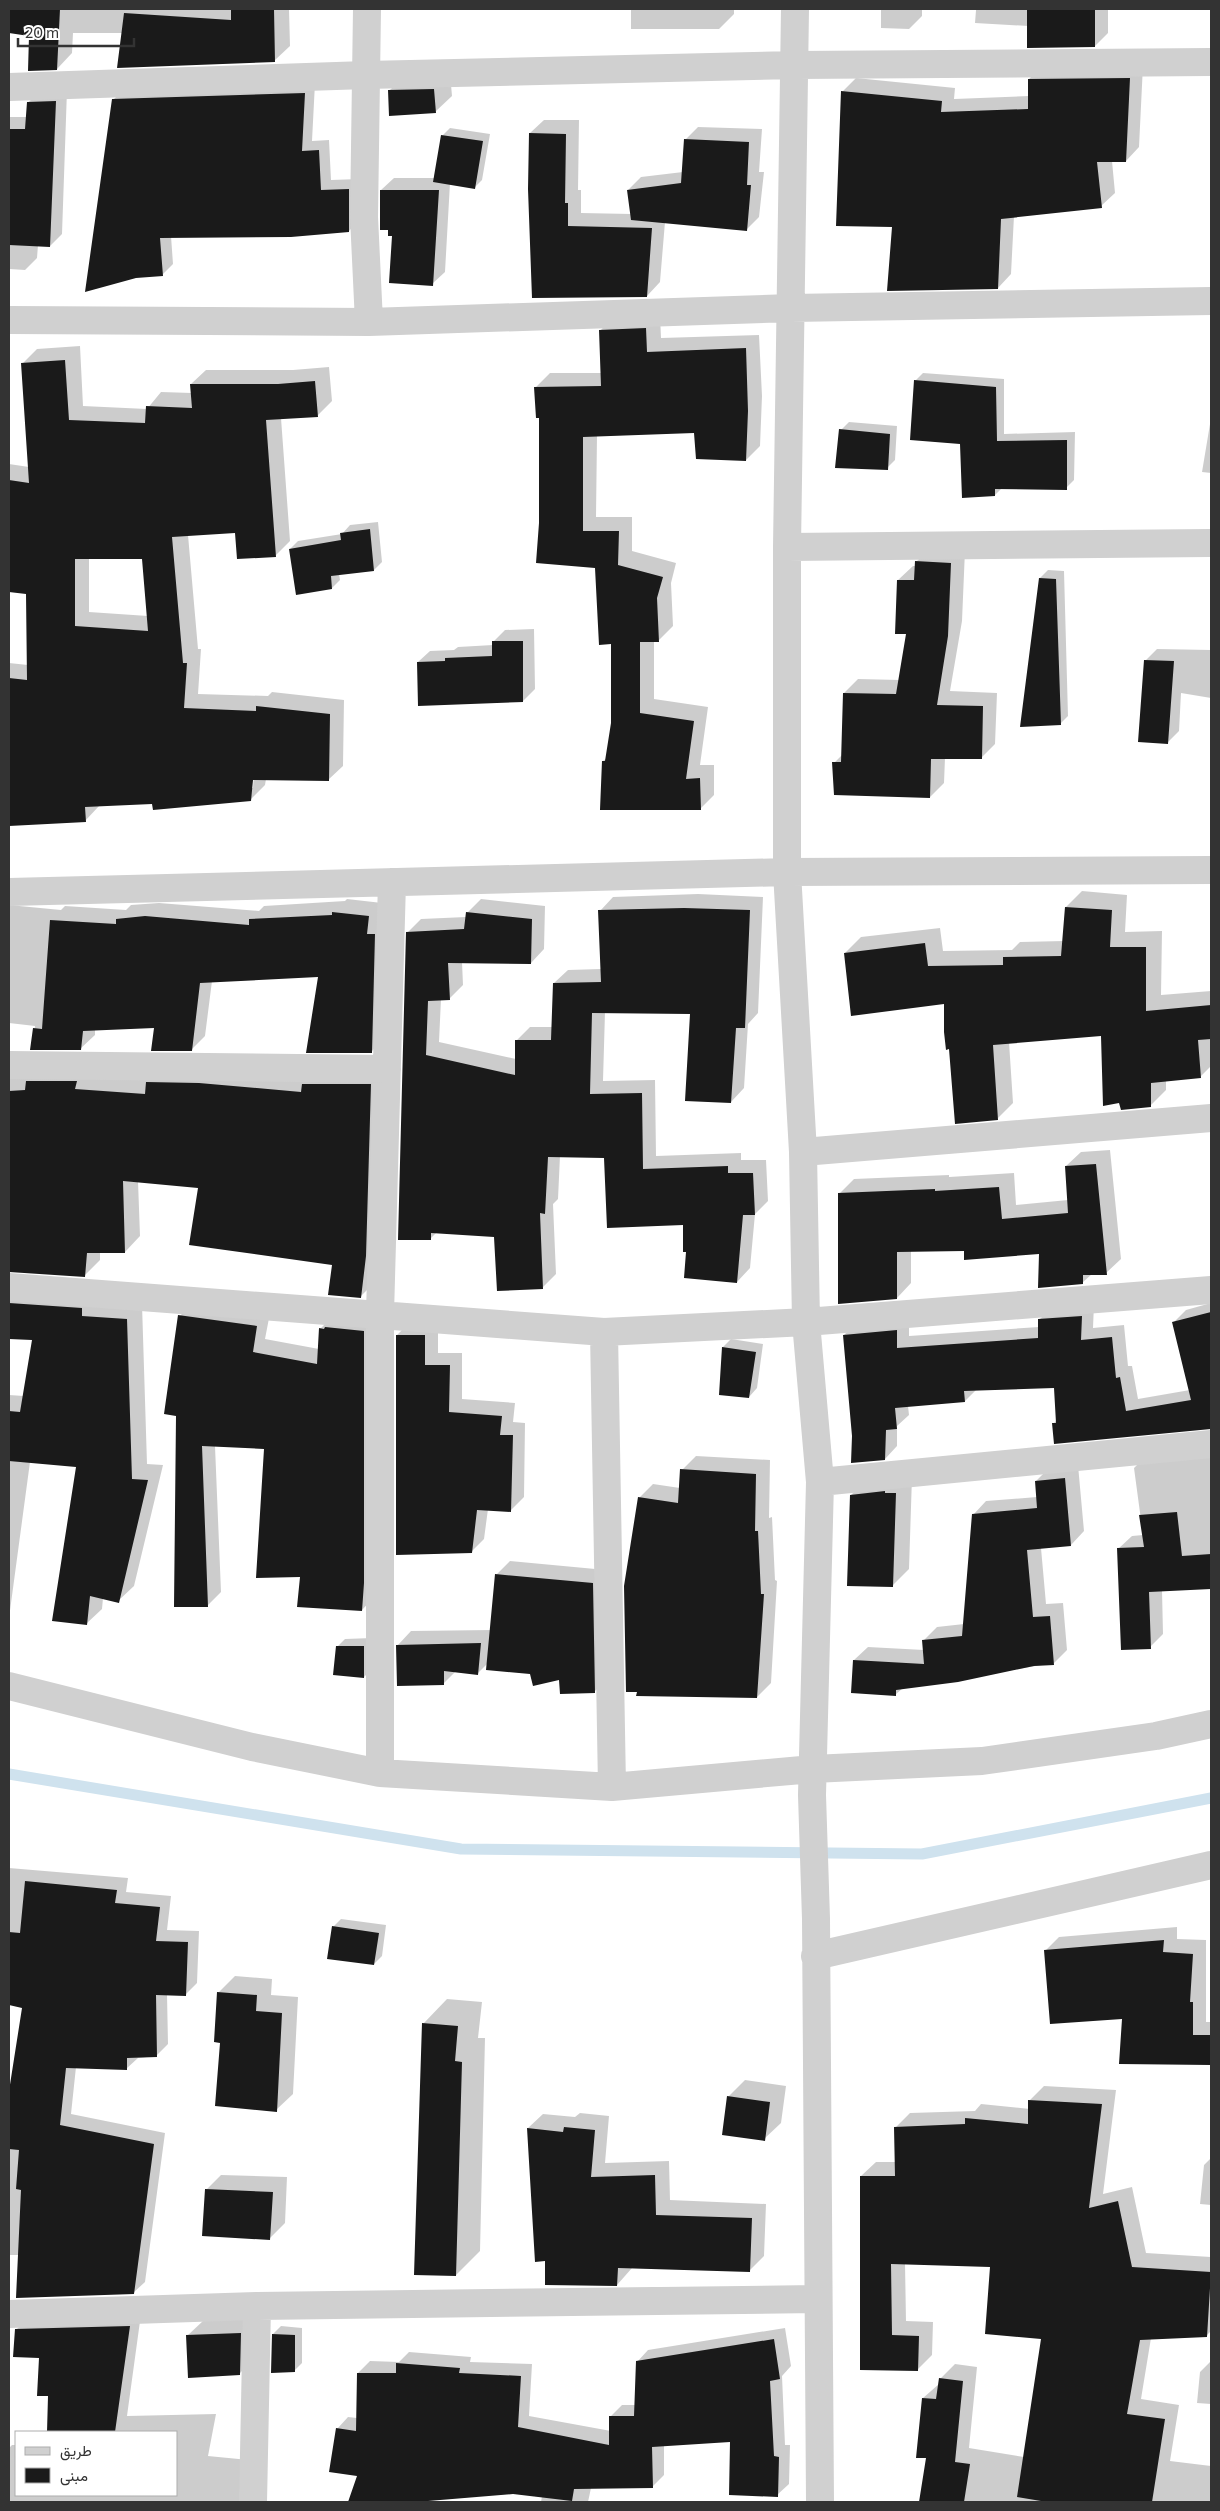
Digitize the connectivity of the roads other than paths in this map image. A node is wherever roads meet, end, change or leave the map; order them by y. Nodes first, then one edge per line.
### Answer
1 (367, 9) edge
2 (795, 9) edge
3 (1211, 62) edge
4 (796, 65) junction
5 (366, 75) junction
6 (9, 87) edge
7 (1211, 301) edge
8 (791, 308) junction
9 (9, 320) edge
10 (369, 322) junction
11 (1211, 543) edge
12 (787, 547) junction
13 (1211, 870) edge
14 (787, 872) junction
15 (392, 882) junction
16 (9, 892) edge
17 (9, 1065) edge
18 (387, 1069) junction
19 (1211, 1118) edge
20 (803, 1152) junction
21 (9, 1287) edge
22 (1211, 1290) edge
23 (380, 1314) junction
24 (806, 1322) junction
25 (604, 1332) junction
26 (1211, 1444) edge
27 (820, 1482) junction
28 (9, 1686) edge
29 (1211, 1724) edge
30 (380, 1773) junction
31 (813, 1782) junction
32 (612, 1787) junction
33 (1211, 1865) edge
34 (815, 1956) junction
35 (817, 2299) junction
36 (257, 2306) junction
37 (9, 2314) edge
38 (253, 2502) edge
39 (820, 2502) edge

1 - 5 street
2 - 4 street
3 - 4 street
4 - 5 street
4 - 8 street
5 - 6 street
5 - 10 street
7 - 8 street
8 - 10 street
8 - 12 street
9 - 10 street
11 - 12 street
12 - 14 street
13 - 14 street
14 - 15 street
14 - 20 street
15 - 16 street
15 - 18 street
17 - 18 street
18 - 23 street
19 - 20 street
20 - 24 street
21 - 23 street
22 - 24 street
23 - 25 street
23 - 30 street
24 - 25 street
24 - 27 street
25 - 32 street
26 - 27 street
27 - 31 street
28 - 30 street
29 - 31 street
30 - 32 street
31 - 32 street
31 - 34 street
33 - 34 street
34 - 35 street
35 - 36 street
35 - 39 street
36 - 37 street
36 - 38 street

